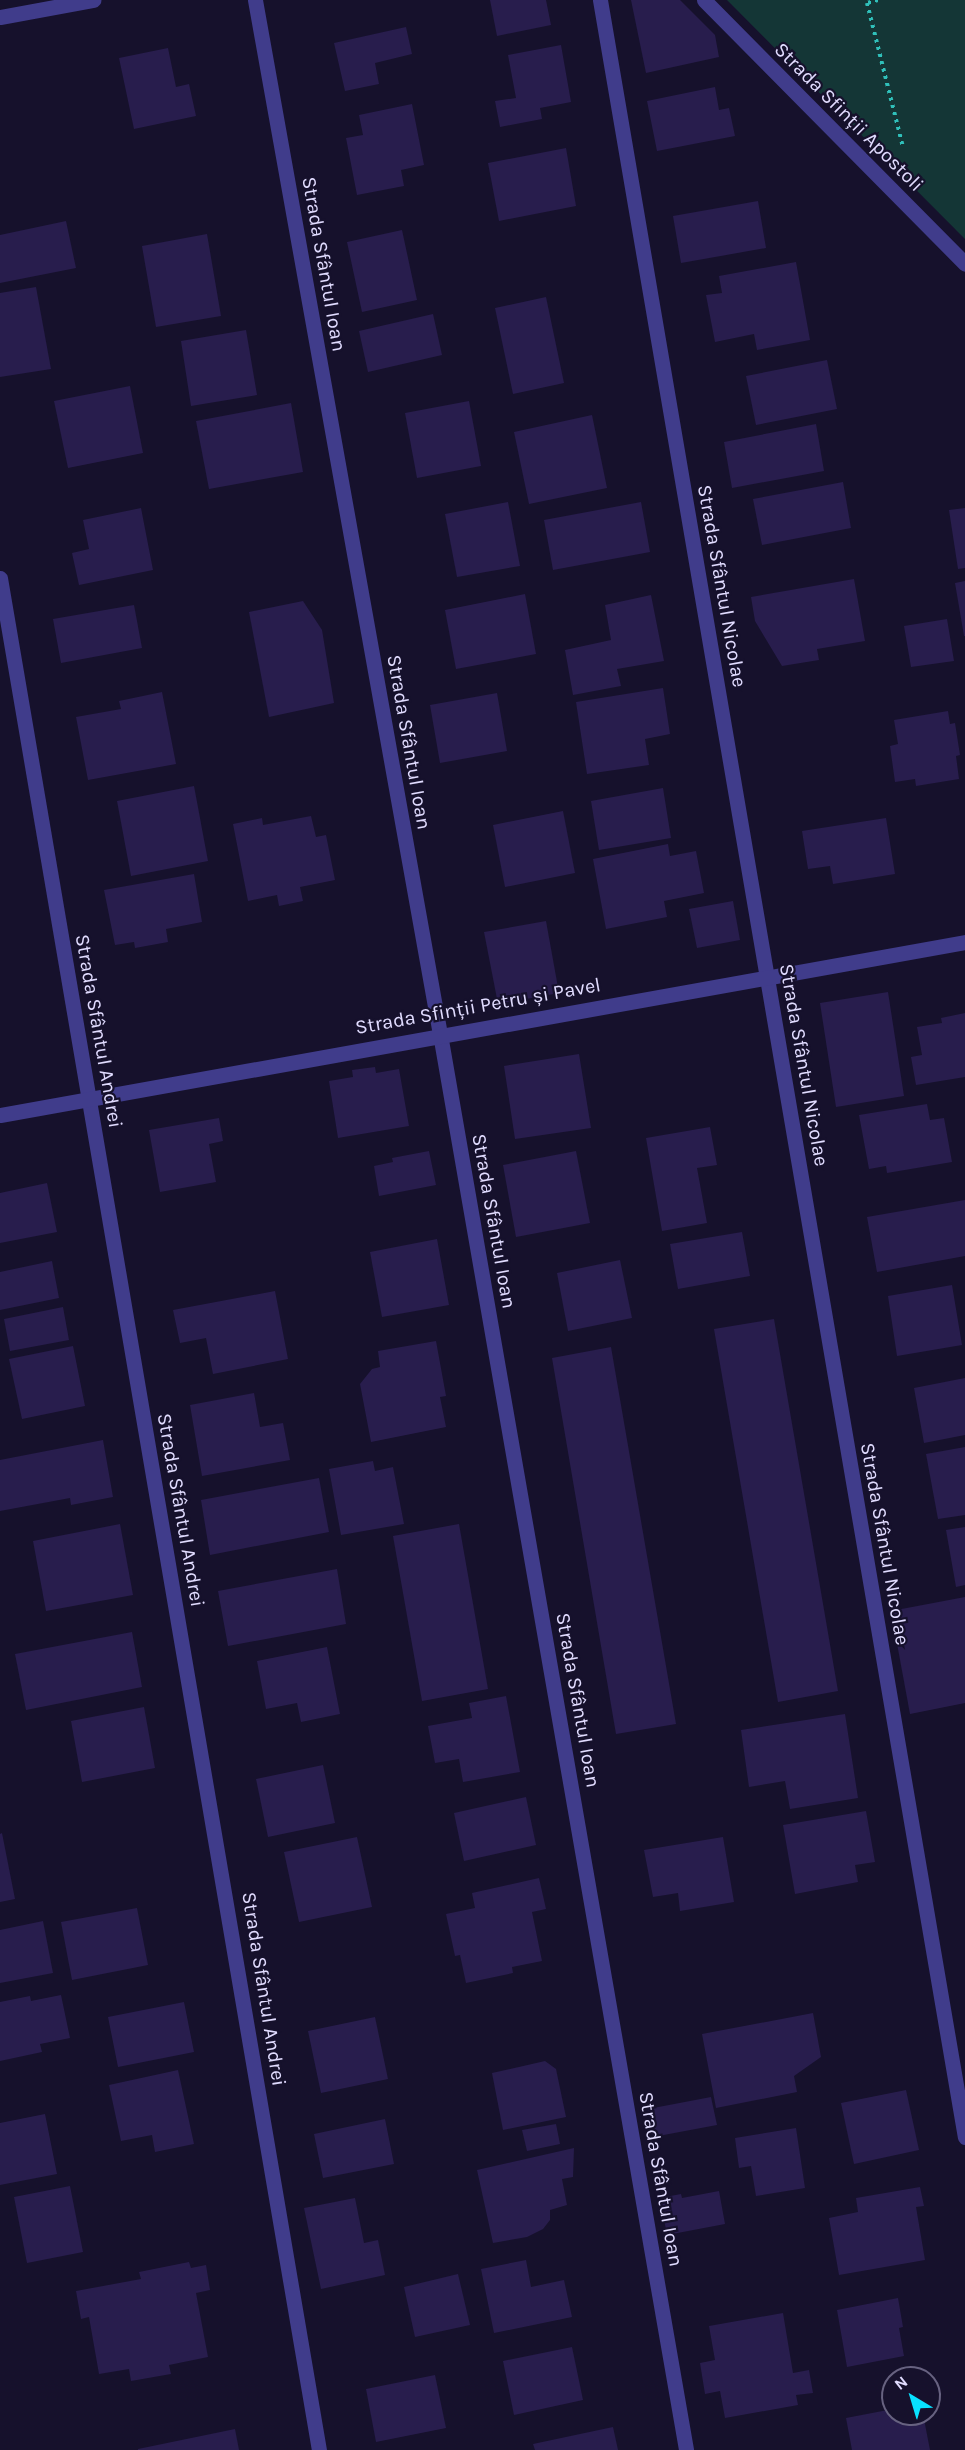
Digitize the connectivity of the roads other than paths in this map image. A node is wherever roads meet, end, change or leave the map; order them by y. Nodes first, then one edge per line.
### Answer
1 (93, 0) edge
2 (255, 0) edge
3 (600, 0) edge
4 (704, 0) edge
5 (0, 16) edge
6 (965, 264) edge
7 (0, 578) edge
8 (965, 942) edge
9 (768, 976) junction
10 (440, 1034) junction
11 (89, 1099) junction
12 (0, 1115) edge
13 (965, 2137) edge
14 (319, 2450) edge
15 (687, 2450) edge

1 - 5 street
2 - 10 street, Strada Sfântul Ioan
3 - 9 street, Strada Sfântul Nicolae
4 - 6 street, Strada Sfinții Apostoli
7 - 11 street, Strada Sfântul Andrei
8 - 9 street, Strada Sfinții Petru și Pavel
9 - 10 street, Strada Sfinții Petru și Pavel
9 - 13 street, Strada Sfântul Nicolae
10 - 11 street, Strada Sfinții Petru și Pavel
10 - 15 street, Strada Sfântul Ioan
11 - 12 street, Strada Sfinții Petru și Pavel
11 - 14 street, Strada Sfântul Andrei

